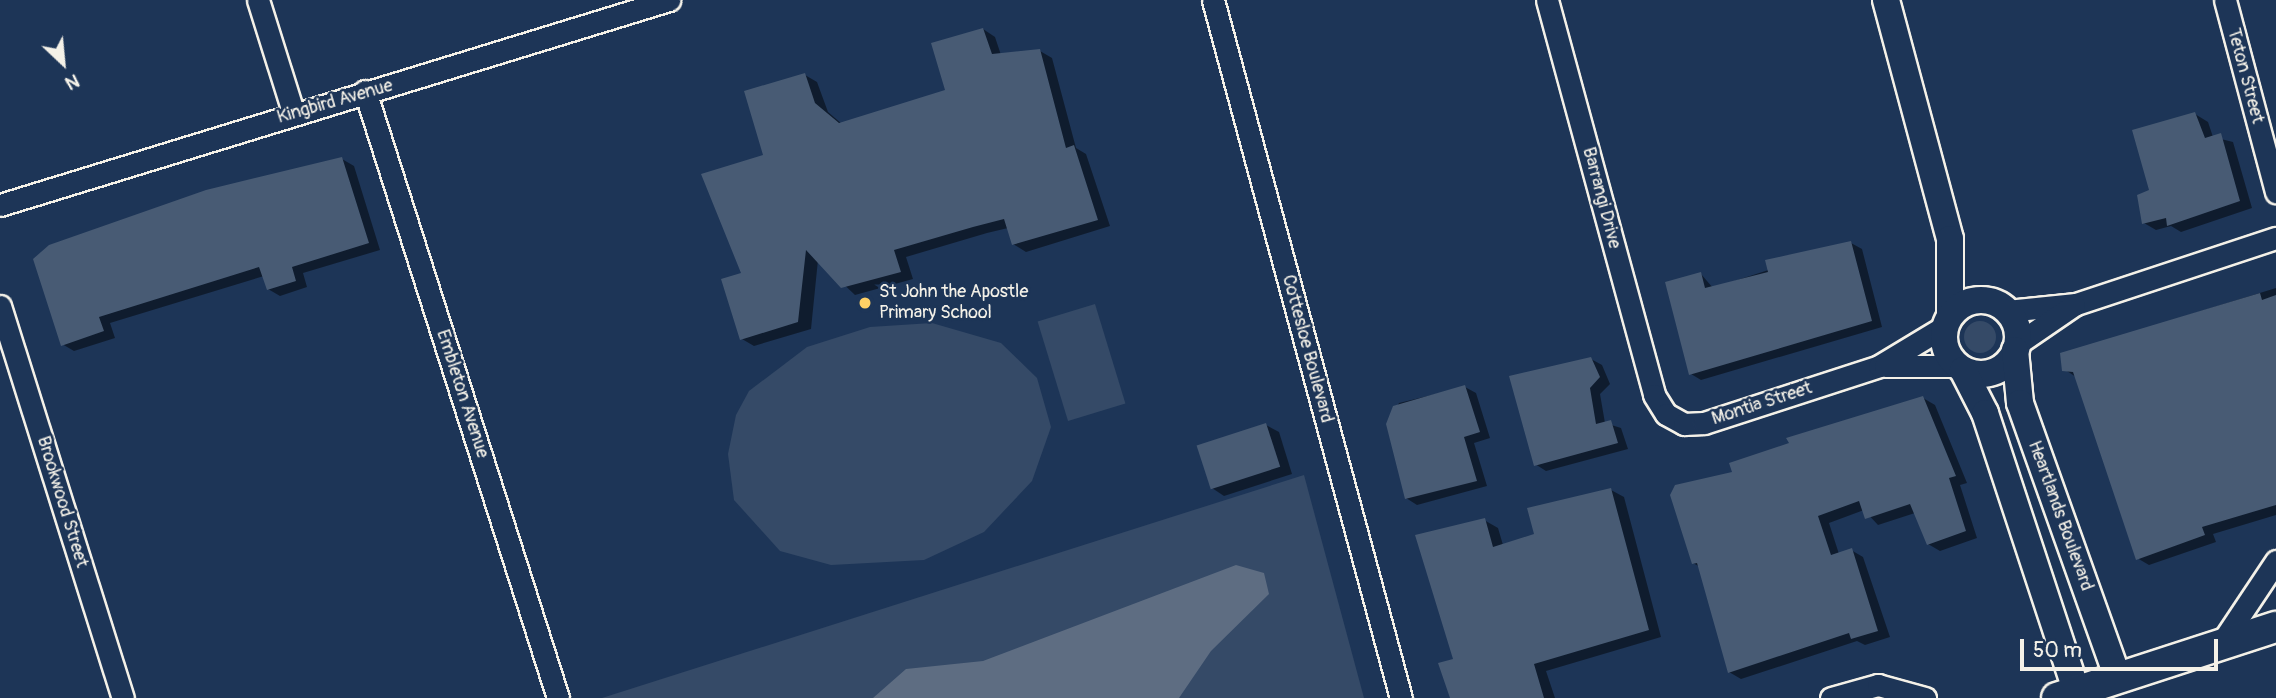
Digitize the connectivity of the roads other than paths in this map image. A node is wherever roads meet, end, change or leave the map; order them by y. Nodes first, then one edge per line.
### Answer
1 (258, 0) edge
2 (669, 0) edge
3 (1213, 0) edge
4 (1547, 0) edge
5 (1886, 0) edge
6 (2225, 0) edge
7 (365, 91) junction
8 (293, 112) junction
9 (2276, 192) edge
10 (0, 205) edge
11 (2276, 238) edge
12 (1950, 239) junction
13 (2076, 304) junction
14 (1996, 305) junction
15 (0, 306) edge
16 (1948, 320) junction
17 (2016, 347) junction
18 (1879, 366) junction
19 (1960, 368) junction
20 (1654, 395) joint
21 (2276, 561) edge
22 (2276, 627) edge
23 (2220, 645) junction
24 (2118, 678) junction
25 (2067, 695) edge
26 (123, 698) edge
27 (558, 698) edge
28 (1401, 698) edge
29 (1831, 698) edge
30 (1925, 698) edge

1 - 8 street
2 - 7 street, Kingbird Avenue
3 - 28 street, Cottesloe Boulevard
4 - 20 street, Barrangi Drive
5 - 12 street
6 - 9 street, Teton Street
7 - 8 street, Kingbird Avenue
7 - 27 street, Embleton Avenue
8 - 10 street, Kingbird Avenue
11 - 13 street
12 - 14 street
12 - 16 street
13 - 14 street
13 - 17 street
14 - 16 street
14 - 17 street
15 - 26 street, Brookwood Street
16 - 18 street, Montia Street
16 - 19 street
17 - 19 street
17 - 24 street, Heartlands Boulevard
18 - 19 street, Montia Street
18 - 20 street, Montia Street
19 - 25 street, Heartlands Boulevard
21 - 23 street
22 - 23 main road
23 - 24 main road
24 - 25 main road
29 - 30 street

